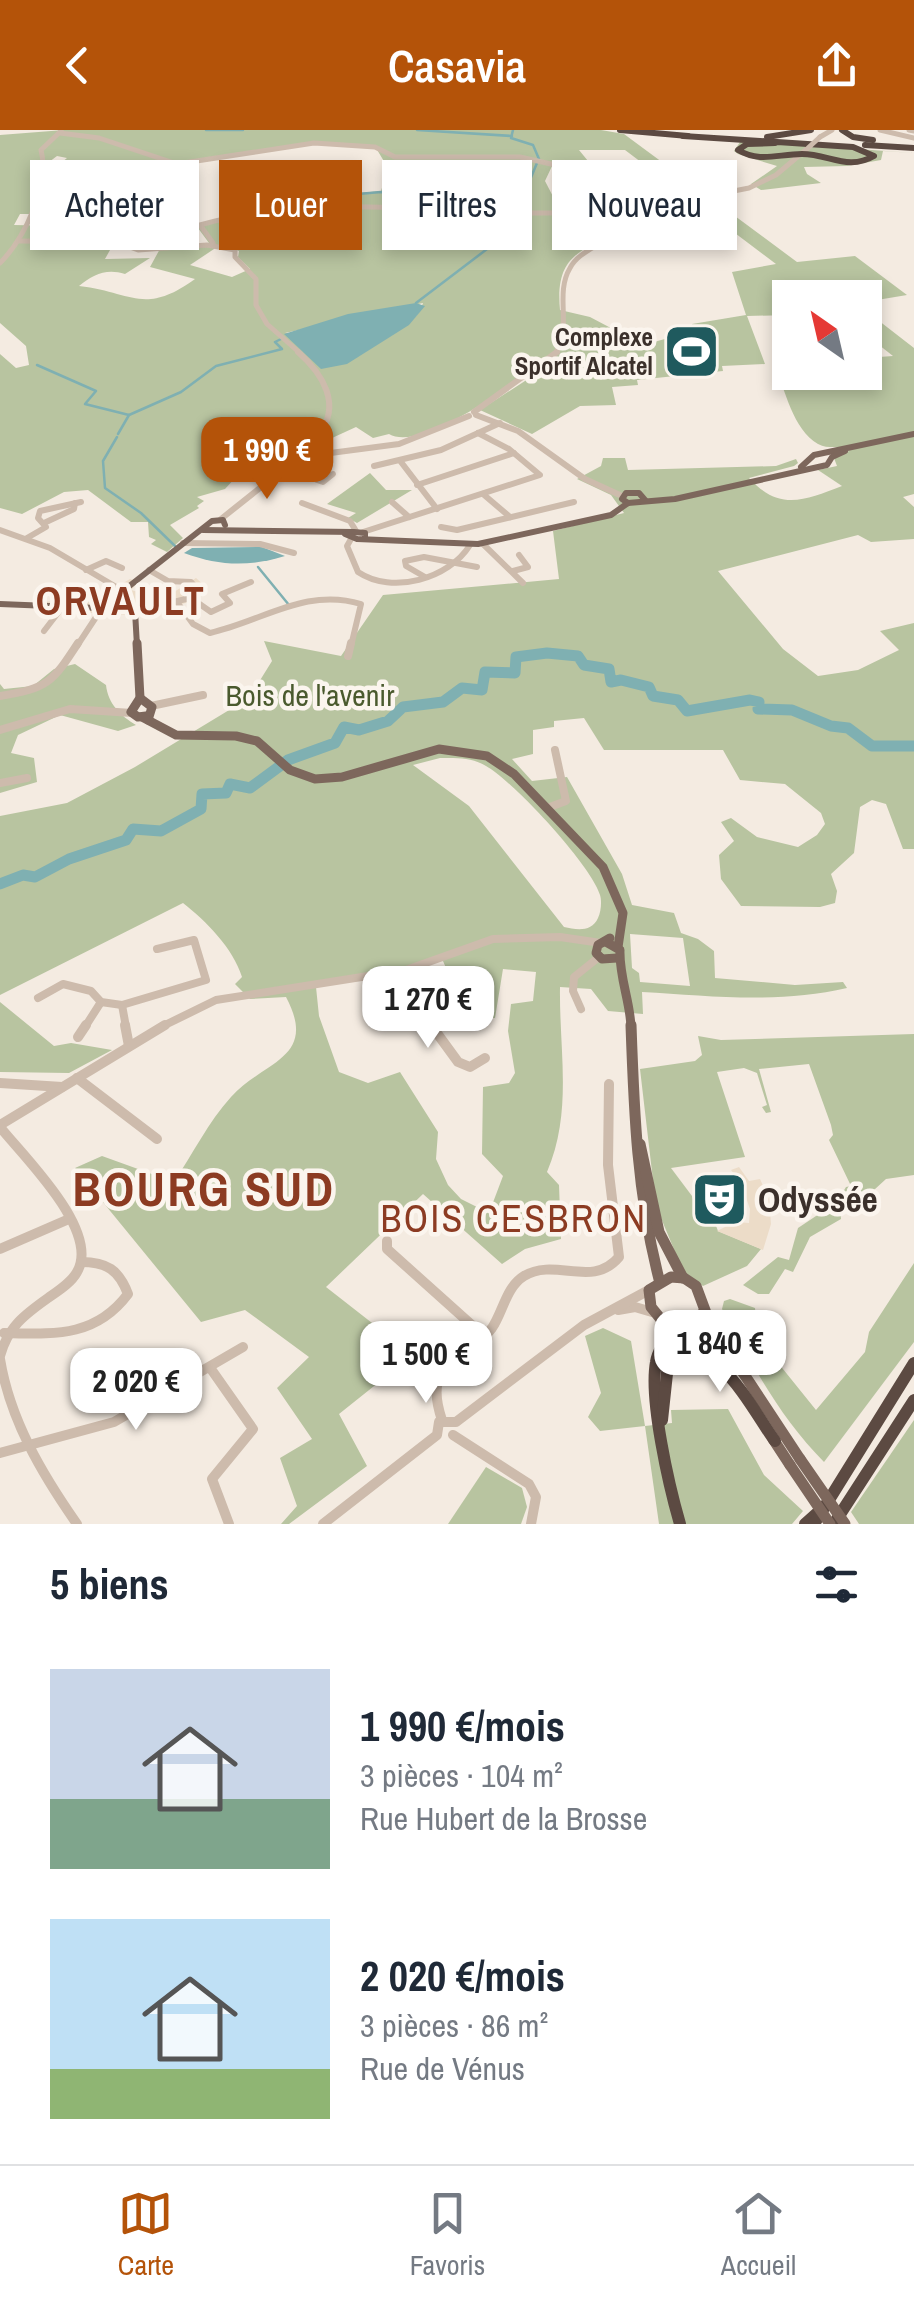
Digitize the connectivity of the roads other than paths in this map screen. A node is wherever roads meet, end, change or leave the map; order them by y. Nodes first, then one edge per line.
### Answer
1 (620, 130) edge
2 (636, 130) edge
3 (811, 130) edge
4 (842, 130) edge
5 (880, 130) edge
6 (61, 131) edge
7 (826, 132) edge
8 (683, 136) junction
9 (719, 136) junction
10 (775, 143) junction
11 (914, 144) edge
12 (894, 146) junction
13 (804, 148) junction
14 (770, 159) junction
15 (552, 164) edge
16 (787, 166) junction
17 (737, 191) edge
18 (552, 214) edge
19 (19, 240) junction
20 (213, 243) junction
21 (585, 250) edge
22 (0, 263) edge
23 (473, 414) junction
24 (500, 423) junction
25 (478, 433) junction
26 (914, 434) edge
27 (845, 451) joint
28 (514, 453) junction
29 (826, 456) joint
30 (401, 462) junction
31 (814, 463) joint
32 (290, 464) junction
33 (374, 466) dead end
34 (322, 476) dead end
35 (418, 485) junction
36 (483, 494) junction
37 (625, 500) junction
38 (392, 502) dead end
39 (574, 502) dead end
40 (302, 503) dead end
41 (437, 508) junction
42 (409, 517) junction
43 (510, 517) junction
44 (223, 522) junction
45 (44, 523) junction
46 (441, 527) dead end
47 (0, 530) edge
48 (356, 534) junction
49 (26, 538) junction
50 (483, 544) junction
51 (470, 545) junction
52 (180, 546) junction
53 (294, 553) dead end
54 (519, 556) dead end
55 (453, 562) junction
56 (478, 567) dead end
57 (122, 568) dead end
58 (86, 570) junction
59 (149, 570) junction
60 (513, 570) junction
61 (425, 576) junction
62 (251, 582) dead end
63 (523, 583) dead end
64 (191, 598) junction
65 (121, 599) junction
66 (177, 602) junction
67 (0, 604) edge
68 (64, 605) junction
69 (102, 608) junction
70 (136, 611) junction
71 (44, 631) dead end
72 (348, 656) dead end
73 (203, 694) dead end
74 (0, 696) edge
75 (142, 709) junction
76 (3, 729) edge
77 (0, 738) edge
78 (555, 750) dead end
79 (26, 778) dead end
80 (0, 783) edge
81 (547, 808) junction
82 (157, 949) dead end
83 (606, 951) junction
84 (393, 972) junction
85 (38, 998) dead end
86 (101, 1002) junction
87 (122, 1005) junction
88 (581, 1009) dead end
89 (78, 1037) dead end
90 (129, 1046) junction
91 (484, 1058) dead end
92 (78, 1078) junction
93 (0, 1084) edge
94 (609, 1084) dead end
95 (62, 1087) junction
96 (634, 1106) junction
97 (0, 1126) edge
98 (156, 1139) dead end
99 (70, 1219) junction
100 (387, 1241) dead end
101 (0, 1249) edge
102 (80, 1262) junction
103 (683, 1278) junction
104 (659, 1280) junction
105 (648, 1290) junction
106 (652, 1312) junction
107 (704, 1312) junction
108 (604, 1314) junction
109 (682, 1327) junction
110 (4, 1333) junction
111 (484, 1336) junction
112 (243, 1346) dead end
113 (0, 1357) edge
114 (914, 1362) edge
115 (211, 1369) junction
116 (2, 1388) edge
117 (914, 1400) edge
118 (662, 1420) junction
119 (450, 1426) junction
120 (774, 1441) junction
121 (30, 1444) junction
122 (0, 1453) edge
123 (795, 1462) junction
124 (825, 1506) junction
125 (77, 1524) edge
126 (230, 1524) edge
127 (323, 1524) edge
128 (531, 1524) edge
129 (680, 1524) edge
130 (804, 1524) edge
131 (814, 1524) edge
132 (832, 1524) edge
133 (844, 1524) edge

1 - 8 highway
2 - 9 highway
3 - 9 highway
4 - 11 highway
5 - 11 street
6 - 15 street
6 - 19 street
7 - 13 street, bridge
8 - 10 highway
8 - 12 highway
9 - 11 highway
10 - 13 highway
10 - 14 highway
11 - 12 highway
12 - 13 highway
13 - 13 highway
13 - 14 highway
13 - 16 street
14 - 16 highway
16 - 17 street
18 - 20 street
19 - 20 street
19 - 22 street
20 - 32 street
21 - 23 street
23 - 24 street
23 - 32 street
24 - 25 street
24 - 37 street
25 - 28 street
25 - 30 street
26 - 27 main road
27 - 29 main road
28 - 35 street
28 - 36 street
29 - 31 main road
30 - 33 street
30 - 35 street
31 - 37 main road
32 - 34 street
32 - 44 street
35 - 41 street
36 - 41 street
36 - 43 street
37 - 50 main road
38 - 42 street
39 - 43 street
40 - 48 street
41 - 42 street
42 - 48 street
43 - 46 street
44 - 48 main road
44 - 52 main road
45 - 45 street
45 - 49 street
47 - 49 street
48 - 51 main road
48 - 61 street
49 - 58 street
50 - 51 main road
50 - 60 street
51 - 55 street
52 - 53 street
52 - 59 main road
54 - 60 street
55 - 56 street
55 - 61 street
55 - 61 street
57 - 58 street
58 - 65 street
59 - 64 street
59 - 65 main road
60 - 63 street
62 - 64 street
64 - 66 street
65 - 69 main road
65 - 70 main road
66 - 70 street
66 - 72 street
67 - 68 main road
68 - 69 main road
68 - 71 street
69 - 74 street
70 - 75 main road
73 - 75 street
75 - 76 street
75 - 81 main road
76 - 77 street
78 - 81 street
79 - 80 street
81 - 83 main road
82 - 87 street
83 - 84 street
83 - 88 street
83 - 96 main road
84 - 90 street
84 - 91 street
85 - 86 street
86 - 87 street
86 - 89 street
87 - 90 street
90 - 92 street
92 - 95 street
92 - 98 street
93 - 95 street
94 - 111 street
95 - 97 street
96 - 103 main road
96 - 104 main road
97 - 99 street
99 - 101 street
99 - 102 street
100 - 111 street
102 - 110 street
102 - 110 street
103 - 104 main road
103 - 107 main road
104 - 105 main road
105 - 106 main road
105 - 108 street
106 - 108 street
106 - 109 main road
107 - 109 main road
107 - 123 main road
108 - 119 street
109 - 118 highway
109 - 120 main road
110 - 113 street
111 - 119 street
112 - 115 street
113 - 116 street
114 - 124 highway
115 - 121 street
115 - 126 street
116 - 121 street
117 - 132 highway
118 - 120 highway
118 - 129 highway
119 - 127 street
119 - 128 street
120 - 123 main road
121 - 122 street
121 - 125 street
123 - 132 main road, bridge
123 - 133 main road, bridge
124 - 130 highway
124 - 131 highway

